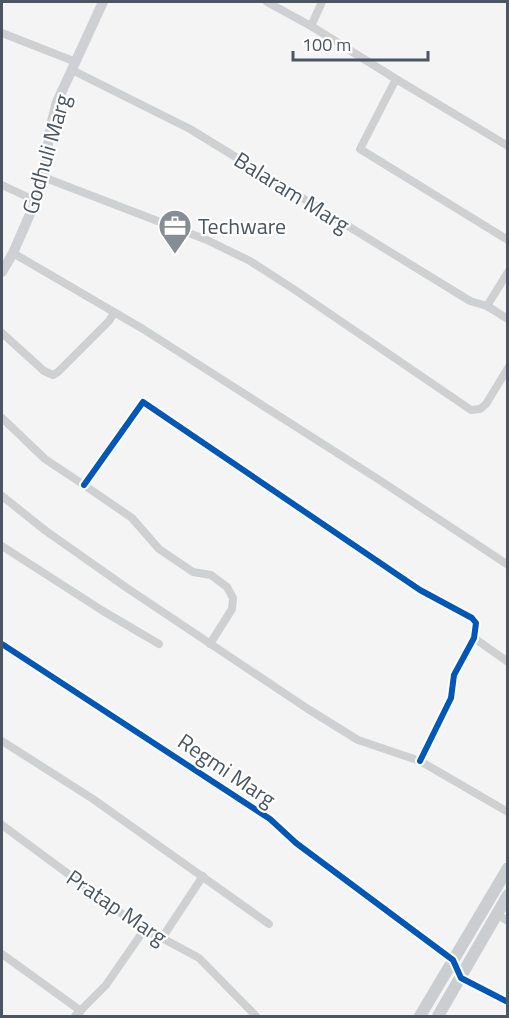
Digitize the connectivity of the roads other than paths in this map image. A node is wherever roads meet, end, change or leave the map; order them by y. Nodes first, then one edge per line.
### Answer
1 (103, 2) edge
2 (267, 2) edge
3 (322, 2) edge
4 (311, 26) junction
5 (2, 33) edge
6 (74, 66) junction
7 (396, 79) junction
8 (507, 146) edge
9 (43, 177) junction
10 (2, 186) edge
11 (36, 201) junction
12 (507, 240) edge
13 (13, 253) junction
14 (2, 272) edge
15 (507, 272) edge
16 (487, 306) junction
17 (114, 313) junction
18 (507, 319) edge
19 (2, 333) edge
20 (507, 368) edge
21 (2, 418) edge
22 (84, 485) junction
23 (2, 496) edge
24 (2, 546) edge
25 (507, 565) edge
26 (474, 638) junction
27 (2, 644) edge
28 (159, 644) dead end
29 (210, 644) junction
30 (507, 662) edge
31 (2, 741) edge
32 (420, 761) junction
33 (507, 812) edge
34 (2, 825) edge
35 (507, 868) edge
36 (203, 876) junction
37 (507, 895) edge
38 (496, 914) junction
39 (507, 921) edge
40 (269, 924) dead end
41 (144, 930) junction
42 (162, 938) junction
43 (2, 954) edge
44 (453, 960) junction
45 (461, 978) junction
46 (507, 1002) edge
47 (78, 1014) edge
48 (256, 1017) edge
49 (420, 1017) edge
50 (438, 1017) edge

1 - 6 main road, Godhuli Marg
2 - 4 street
3 - 4 street
4 - 7 street
5 - 6 street, Balaram Marg
6 - 9 main road, Godhuli Marg
6 - 16 street, Balaram Marg
7 - 8 street
7 - 12 street
9 - 11 main road, Godhuli Marg
9 - 20 street
10 - 11 street
11 - 13 main road, Godhuli Marg
13 - 14 main road, Godhuli Marg
13 - 17 street
15 - 16 street
16 - 18 street, Balaram Marg
17 - 19 street
17 - 25 street
21 - 22 street
22 - 26 street
22 - 29 street
23 - 29 street
24 - 28 street
26 - 30 street
26 - 32 street
27 - 44 street, Regmi Marg
29 - 32 street
31 - 36 street
32 - 33 street
34 - 41 street, Pratap Marg
35 - 44 main road
36 - 40 street
36 - 42 street
37 - 38 main road
38 - 39 street
38 - 45 main road
41 - 42 street, Pratap Marg
41 - 47 street
42 - 48 street, Pratap Marg
43 - 47 street
44 - 45 street
44 - 49 main road
45 - 46 street
45 - 50 main road

